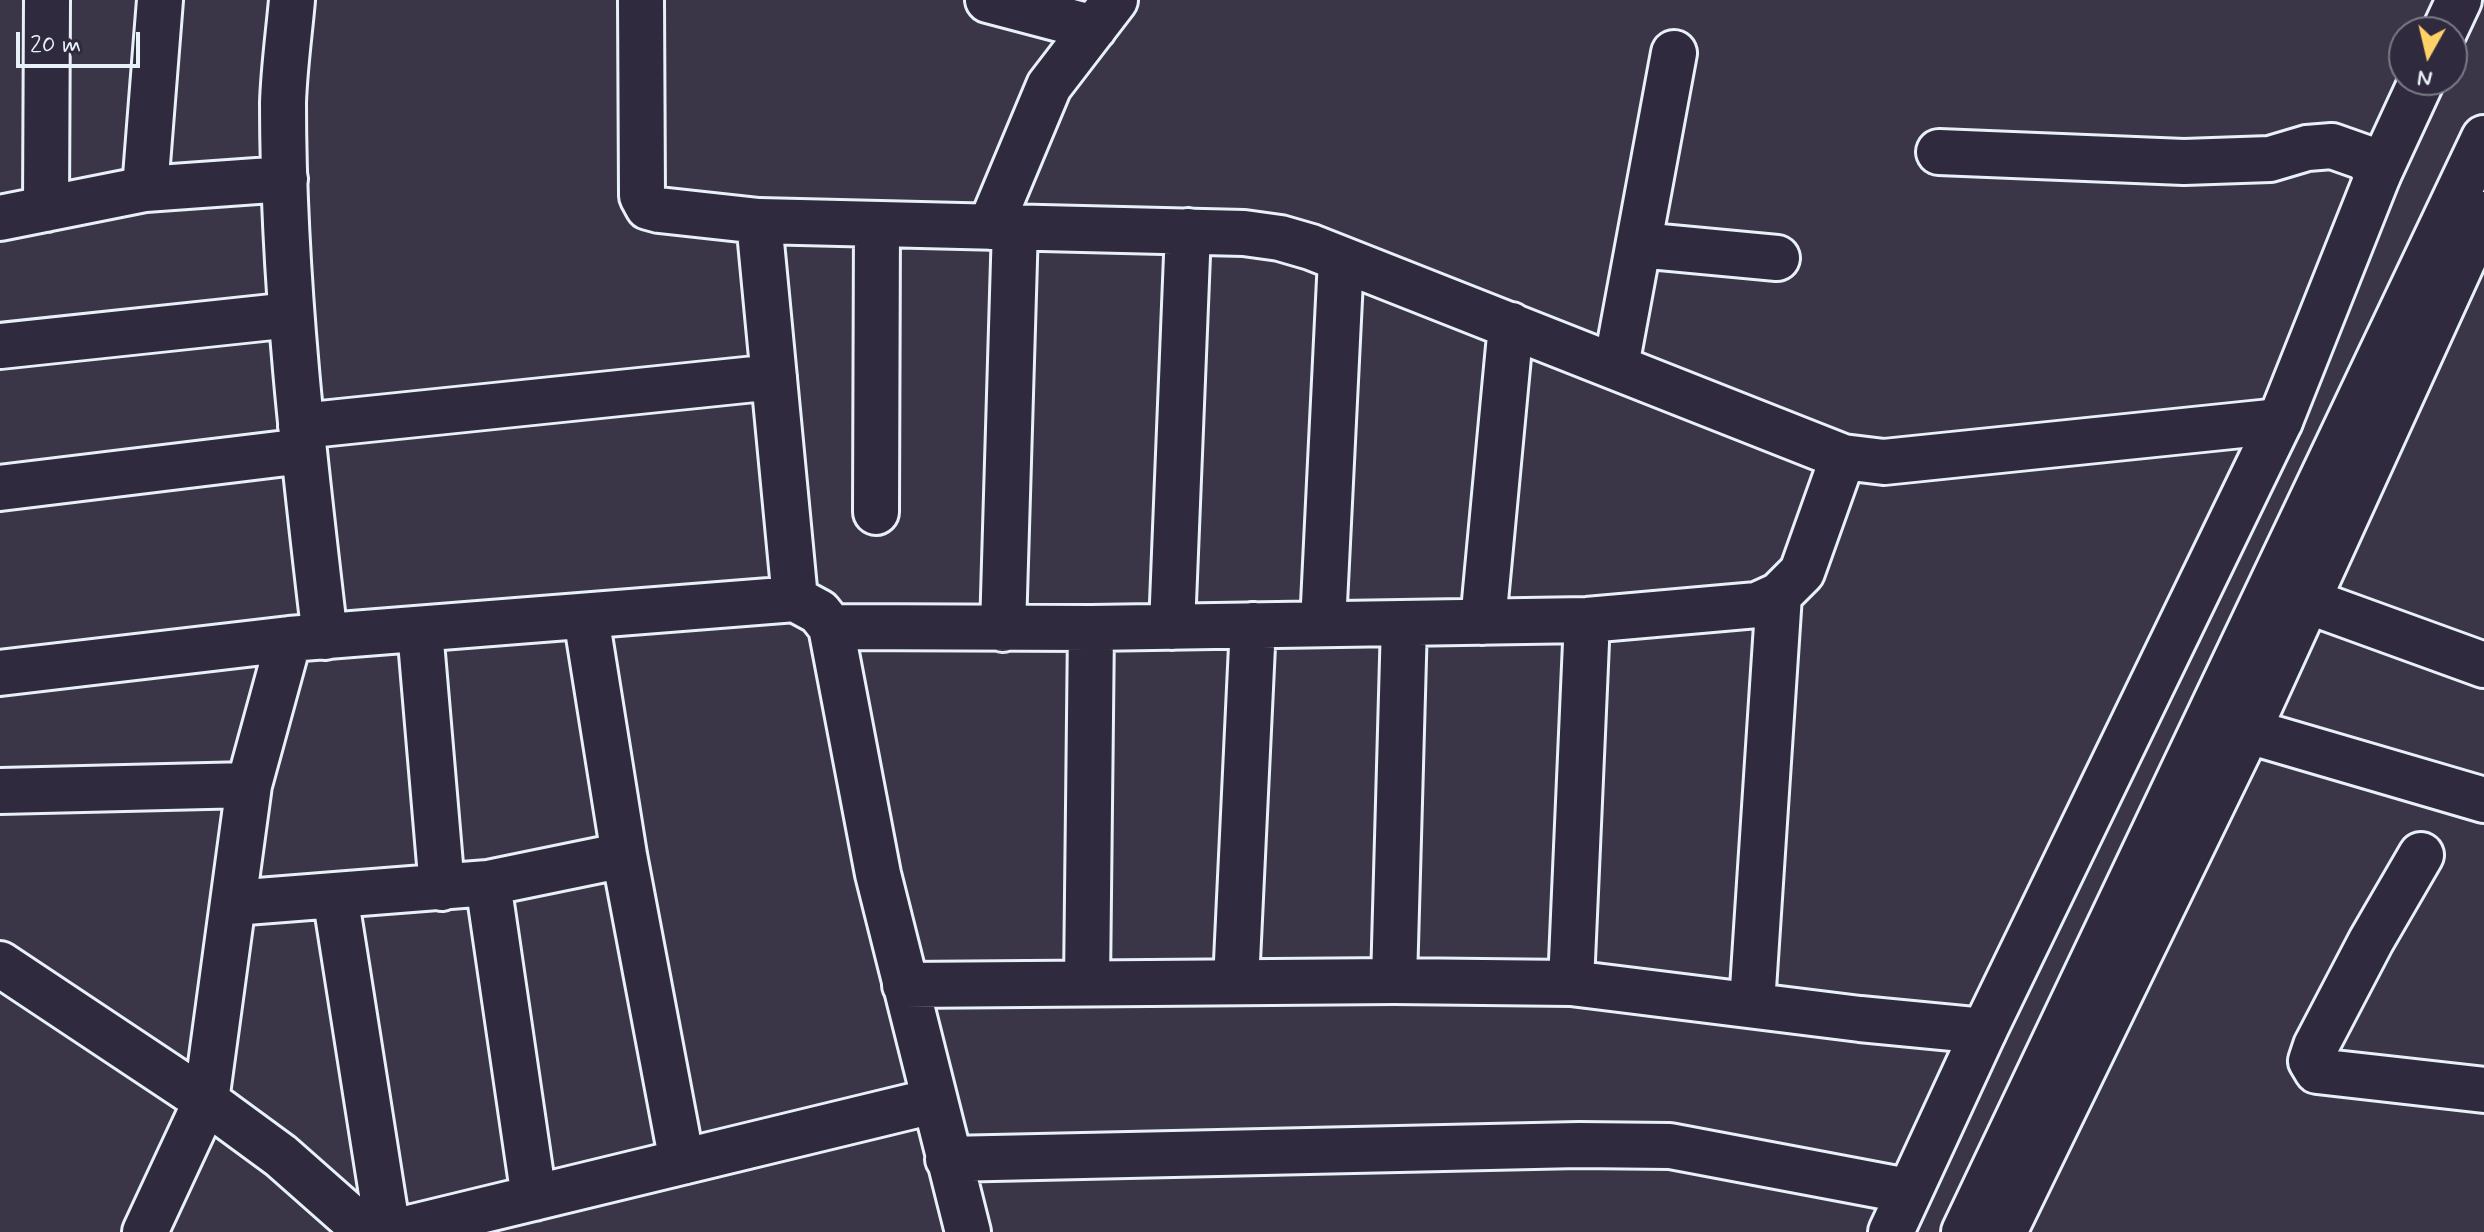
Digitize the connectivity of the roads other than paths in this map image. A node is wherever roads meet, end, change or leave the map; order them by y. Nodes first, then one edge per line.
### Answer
1 (47, 0) edge
2 (160, 0) edge
3 (292, 0) edge
4 (641, 0) edge
5 (988, 0) edge
6 (1105, 14) edge
7 (1674, 53) dead end
8 (2415, 96) edge
9 (2484, 138) edge
10 (1939, 152) dead end
11 (2378, 175) junction
12 (285, 179) junction
13 (145, 189) junction
14 (46, 209) junction
15 (2484, 214) edge
16 (0, 218) edge
17 (759, 221) junction
18 (877, 224) junction
19 (1002, 227) junction
20 (1188, 231) junction
21 (1639, 245) junction
22 (1777, 258) dead end
23 (1341, 259) junction
24 (2458, 260) edge
25 (291, 315) junction
26 (1511, 325) junction
27 (0, 346) edge
28 (1616, 366) junction
29 (774, 377) junction
30 (2280, 421) junction
31 (302, 439) junction
32 (1843, 457) junction
33 (0, 488) edge
34 (876, 512) dead end
35 (2290, 594) junction
36 (1779, 595) junction
37 (795, 599) junction
38 (586, 617) junction
39 (1587, 620) junction
40 (1483, 622) junction
41 (1404, 623) junction
42 (1323, 624) junction
43 (1253, 625) junction
44 (831, 627) junction
45 (1172, 627) junction
46 (1091, 628) junction
47 (1003, 629) junction
48 (420, 630) junction
49 (307, 638) junction
50 (2484, 665) edge
51 (0, 673) edge
52 (2228, 725) junction
53 (249, 785) junction
54 (0, 791) edge
55 (2484, 800) edge
56 (624, 855) junction
57 (2421, 855) dead end
58 (488, 883) junction
59 (442, 888) junction
60 (335, 895) junction
61 (233, 903) junction
62 (0, 964) edge
63 (1394, 981) junction
64 (1236, 982) junction
65 (1087, 983) junction
66 (1571, 983) junction
67 (905, 985) junction
68 (1752, 1004) junction
69 (1984, 1031) junction
70 (2484, 1090) edge
71 (206, 1101) junction
72 (933, 1101) junction
73 (948, 1159) junction
74 (682, 1162) junction
75 (1908, 1191) junction
76 (534, 1198) junction
77 (145, 1232) edge
78 (367, 1232) edge
79 (391, 1232) edge
80 (968, 1232) edge
81 (1891, 1232) edge
82 (1964, 1232) edge
83 (2004, 1232) edge

1 - 14 street
2 - 13 street
3 - 12 street
4 - 17 street
5 - 6 street
6 - 19 street
7 - 21 street
8 - 11 street
9 - 24 street
10 - 11 street
11 - 30 street
12 - 13 street
12 - 25 street
13 - 14 street
14 - 16 street
15 - 24 street
17 - 18 street
17 - 29 street
18 - 19 street
18 - 34 street
19 - 20 street
19 - 47 street
20 - 23 street
20 - 45 street
21 - 22 street
21 - 28 street
23 - 26 street
23 - 42 street
24 - 35 street
25 - 27 street
25 - 31 street
26 - 28 street
26 - 40 street
28 - 32 street
29 - 31 street
29 - 37 street
30 - 32 street
30 - 69 street
31 - 33 street
31 - 49 street
32 - 36 street
35 - 50 street
35 - 52 street
36 - 39 street
36 - 68 street
37 - 38 street
37 - 44 street
38 - 48 street
38 - 56 street
39 - 40 street
39 - 66 street
40 - 41 street
41 - 42 street
41 - 63 street
42 - 43 street
43 - 45 street
43 - 64 street
44 - 47 street
44 - 67 street
45 - 46 street
46 - 47 street
46 - 65 street
48 - 49 street
48 - 59 street
49 - 51 street
49 - 53 street
52 - 55 street
52 - 82 street
52 - 83 street
53 - 54 street
53 - 61 street
56 - 58 street
56 - 74 street
57 - 70 street
58 - 59 street
58 - 76 street
59 - 60 street
60 - 61 street
60 - 79 street
61 - 71 street
62 - 71 street
63 - 64 street
63 - 66 street
64 - 65 street
65 - 67 street
66 - 68 street
67 - 72 street
68 - 69 street
69 - 75 street
71 - 77 street
71 - 78 street
72 - 73 street
72 - 74 street
73 - 75 street
73 - 80 street
74 - 76 street
75 - 81 street
76 - 79 street

